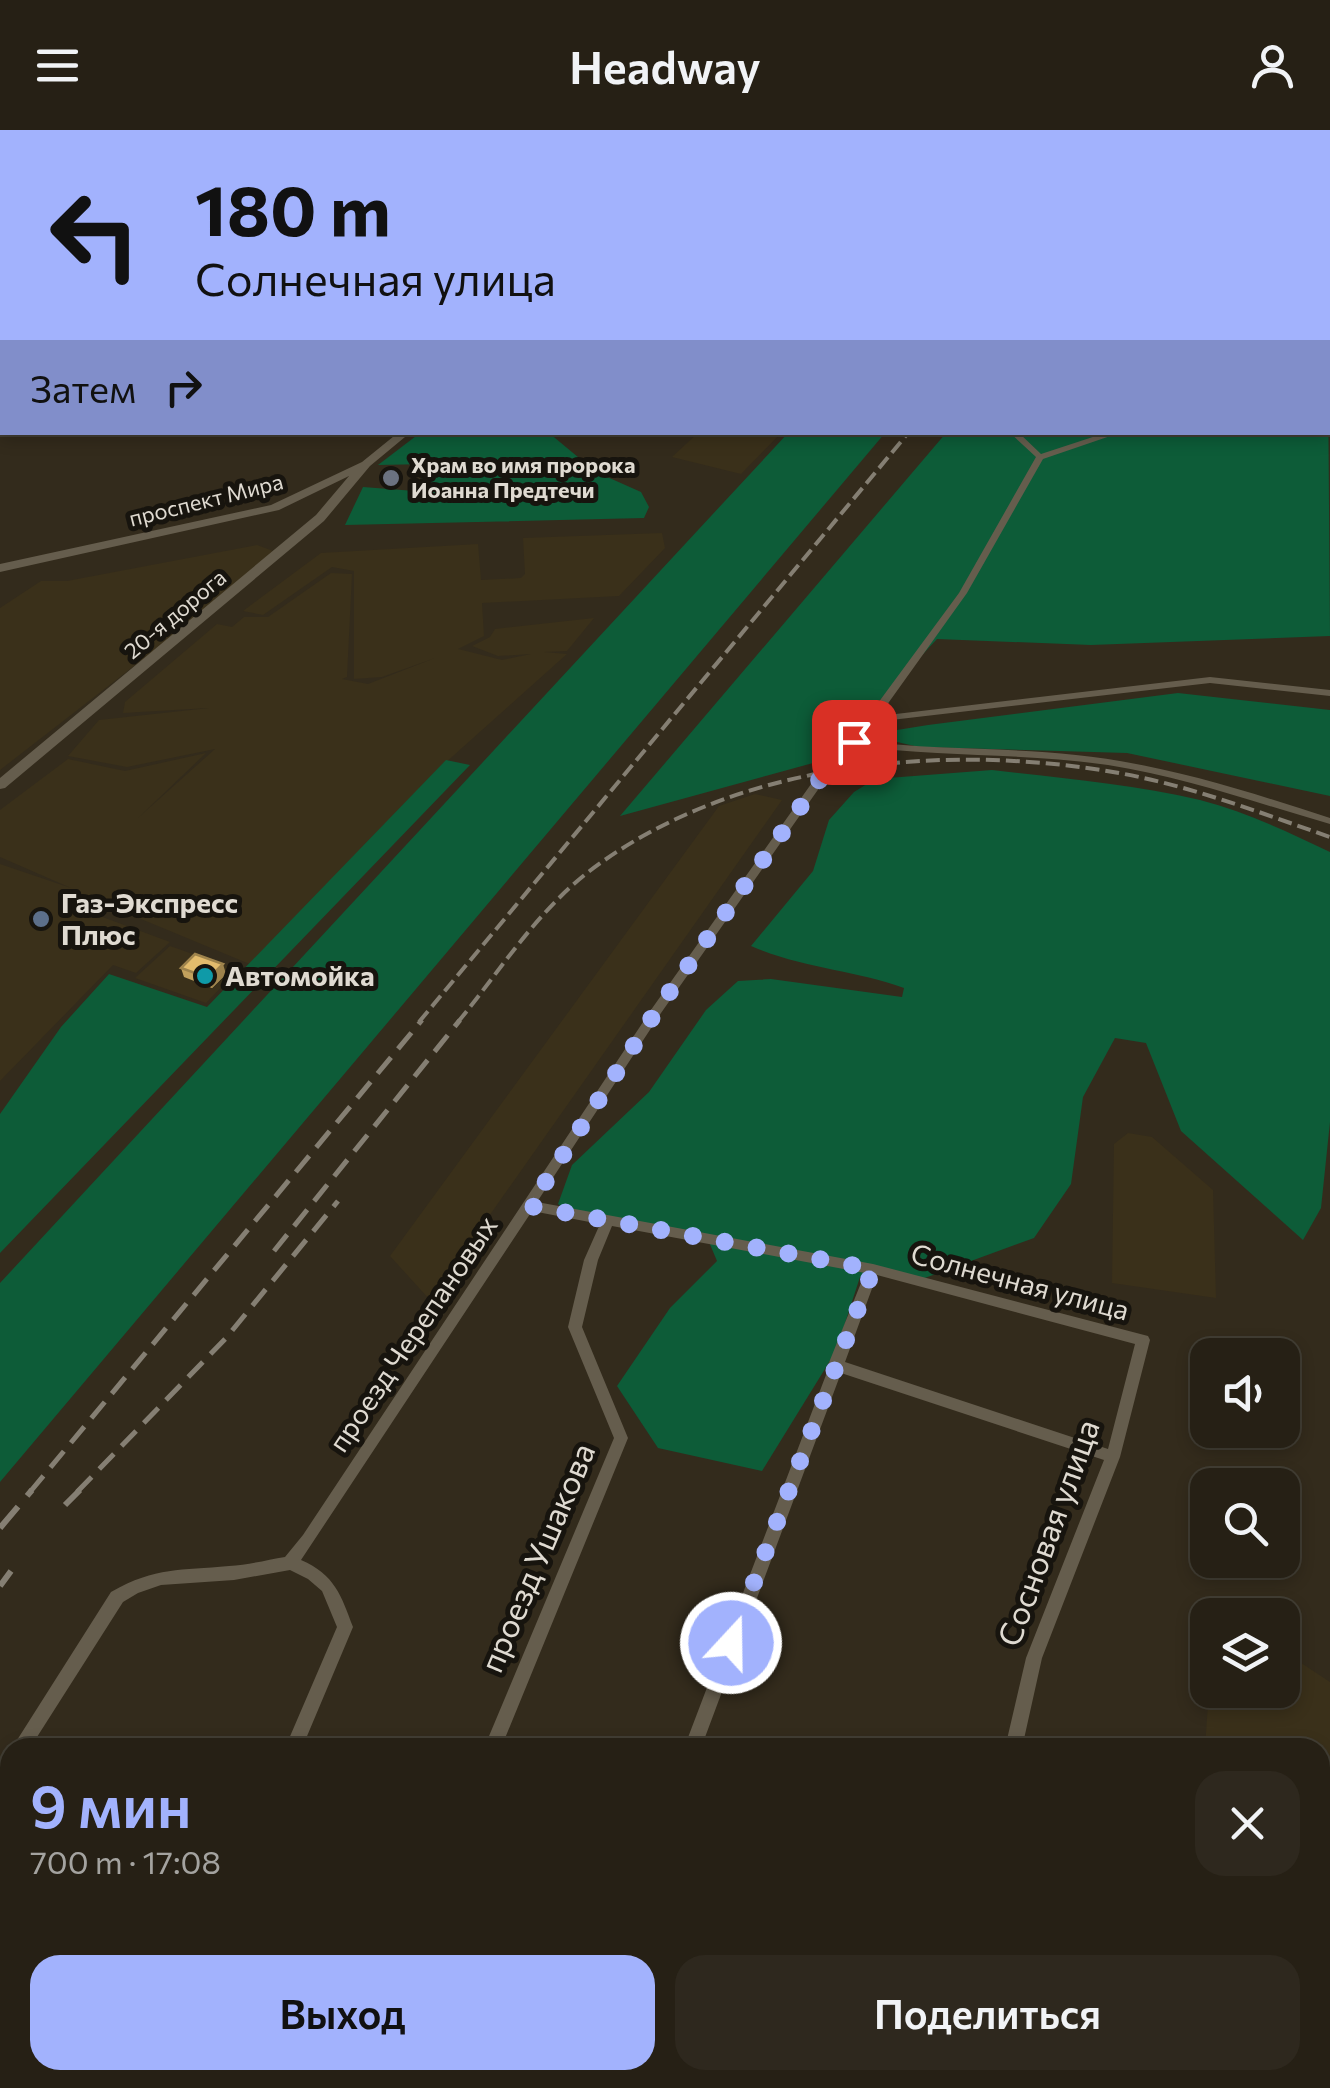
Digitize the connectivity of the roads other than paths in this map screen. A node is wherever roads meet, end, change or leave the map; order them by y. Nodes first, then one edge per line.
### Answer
1 (402, 435) edge
2 (1016, 435) edge
3 (1109, 435) edge
4 (1040, 457) junction
5 (366, 464) junction
6 (275, 508) junction
7 (320, 518) junction
8 (0, 568) edge
9 (1330, 693) edge
10 (870, 720) junction
11 (854, 742) junction
12 (0, 785) edge
13 (1330, 821) edge
14 (530, 1206) junction
15 (607, 1222) junction
16 (873, 1269) junction
17 (1143, 1340) joint
18 (834, 1364) junction
19 (1113, 1457) junction
20 (290, 1563) junction
21 (26, 1738) edge
22 (297, 1738) edge
23 (496, 1738) edge
24 (696, 1738) edge
25 (1015, 1738) edge

1 - 5 main road, проспект Мира
2 - 4 street
3 - 4 street
4 - 10 street, проезд Черепановых
5 - 6 main road, проспект Мира
5 - 7 main road, 20-я дорога
6 - 7 main road
6 - 8 main road, проспект Мира
7 - 12 main road, 20-я дорога
9 - 10 street
10 - 11 street, проезд Черепановых
11 - 13 street
11 - 14 street, проезд Черепановых
14 - 15 street, Солнечная улица
14 - 20 street, проезд Черепановых
15 - 16 street, Солнечная улица
15 - 23 street, проезд Ушакова
16 - 17 street, Солнечная улица
16 - 18 street
17 - 19 street, Сосновая улица
18 - 19 street
18 - 24 street
19 - 25 street, Сосновая улица
20 - 21 street
20 - 22 street

